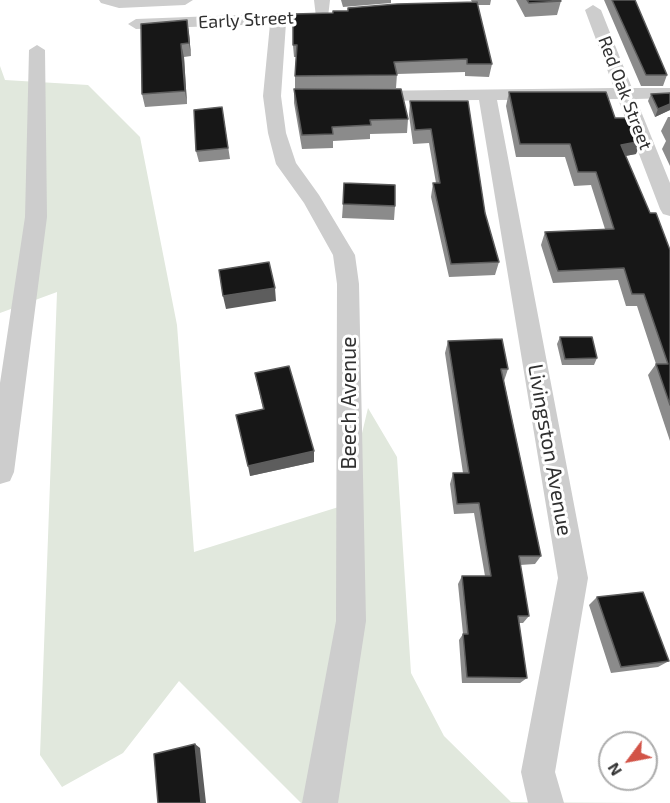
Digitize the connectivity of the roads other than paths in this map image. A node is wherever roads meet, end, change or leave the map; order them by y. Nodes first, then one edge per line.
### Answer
1 (107, 0) edge
2 (185, 0) edge
3 (200, 0) edge
4 (326, 9) edge
5 (593, 10) dead end
6 (278, 20) junction
7 (200, 22) junction
8 (136, 24) dead end
9 (37, 50) dead end
10 (670, 93) edge
11 (626, 94) junction
12 (344, 96) edge
13 (487, 96) junction
14 (670, 209) edge
15 (0, 472) edge
16 (320, 803) edge
17 (546, 803) edge

1 - 2 street
3 - 7 street
4 - 6 street, Early Street
5 - 11 street, Red Oak Street
6 - 7 street, Early Street
6 - 16 street, Beech Avenue
7 - 8 street, Early Street
9 - 15 street
10 - 11 street
11 - 13 street
11 - 14 street, Red Oak Street
12 - 13 street
13 - 17 street, Livingston Avenue

